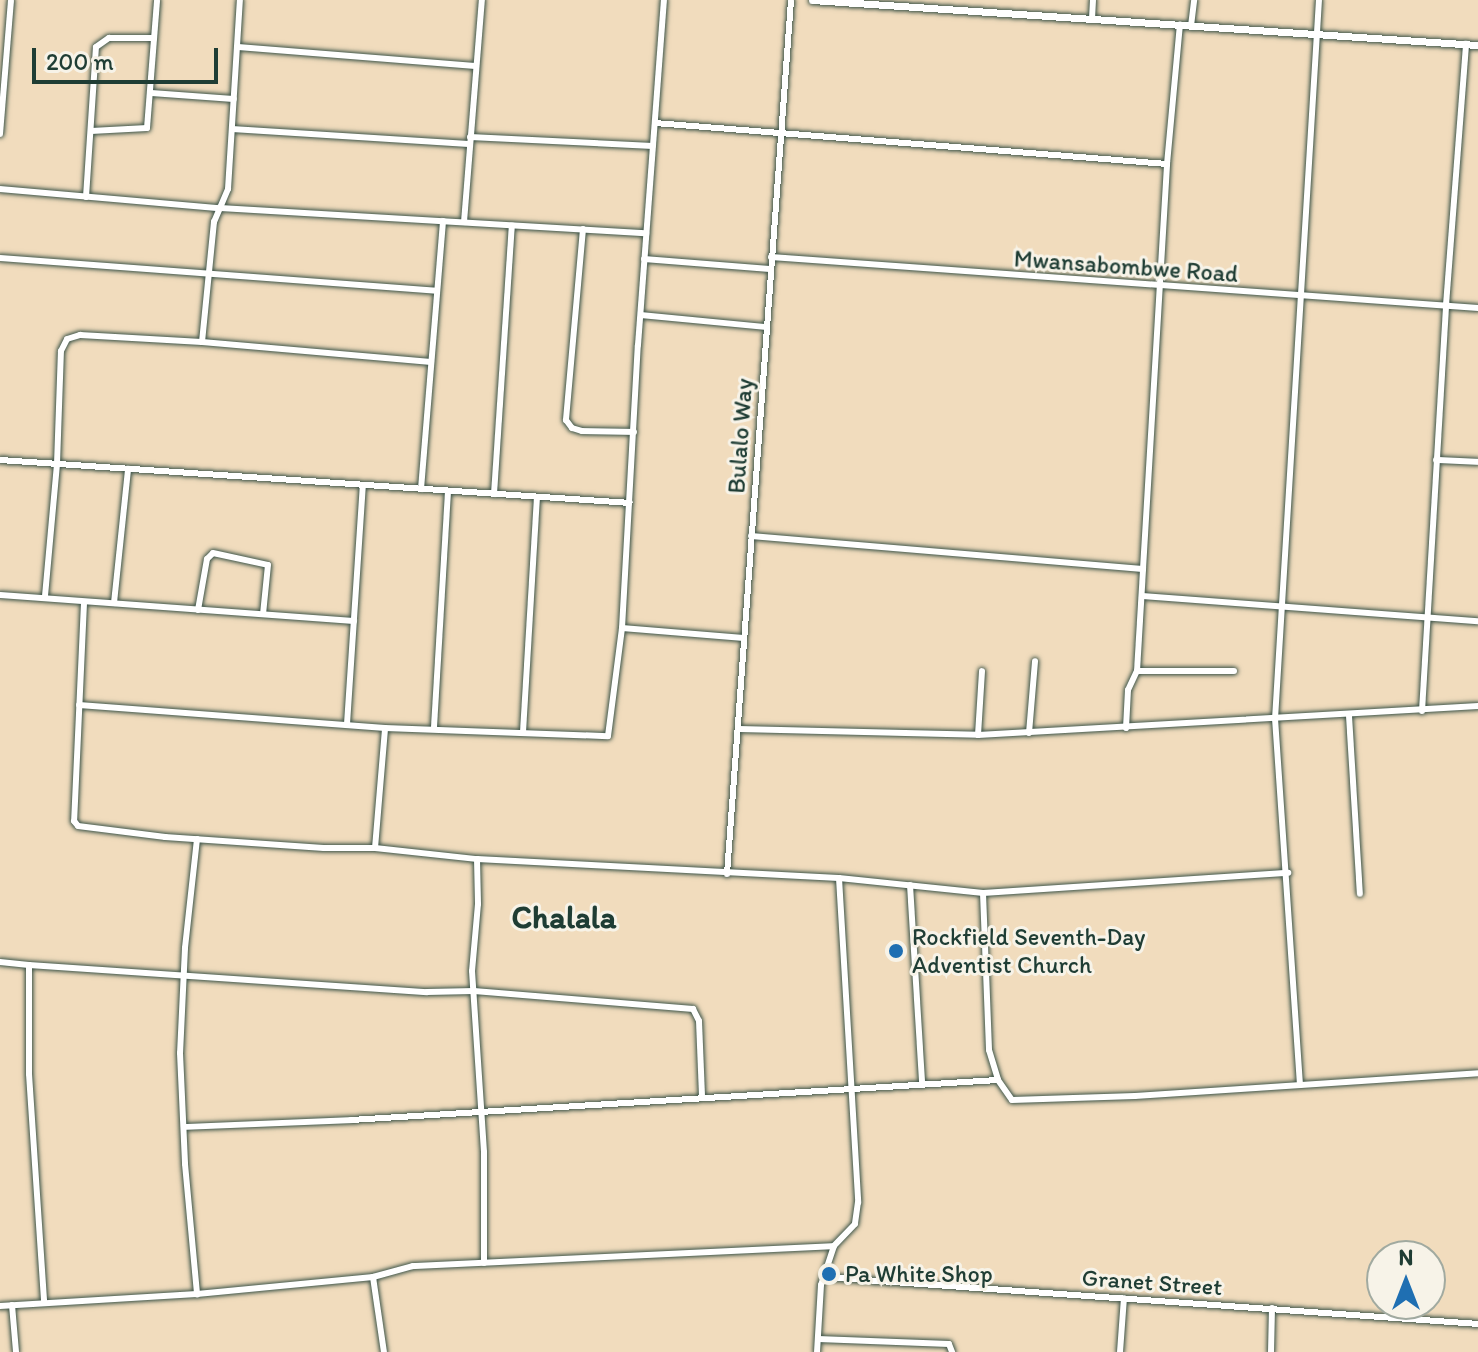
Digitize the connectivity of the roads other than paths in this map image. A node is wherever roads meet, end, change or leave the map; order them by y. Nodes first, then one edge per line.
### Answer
1 (11, 0) edge
2 (157, 0) edge
3 (240, 0) edge
4 (482, 0) edge
5 (664, 0) edge
6 (791, 0) edge
7 (812, 0) edge
8 (1093, 0) edge
9 (1194, 0) edge
10 (1319, 0) edge
11 (1092, 19) junction
12 (1180, 25) junction
13 (1191, 26) junction
14 (0, 29) edge
15 (9, 30) junction
16 (1318, 35) junction
17 (154, 38) junction
18 (1466, 44) junction
19 (1478, 45) edge
20 (238, 47) junction
21 (475, 66) junction
22 (151, 93) junction
23 (234, 99) junction
24 (655, 123) junction
25 (232, 129) junction
26 (91, 131) junction
27 (780, 131) junction
28 (0, 134) edge
29 (470, 140) junction
30 (653, 146) junction
31 (1167, 164) junction
32 (0, 189) edge
33 (86, 197) junction
34 (219, 208) junction
35 (443, 221) junction
36 (464, 222) junction
37 (512, 226) junction
38 (583, 229) junction
39 (646, 233) junction
40 (771, 257) junction
41 (0, 258) edge
42 (644, 259) junction
43 (770, 269) junction
44 (209, 274) junction
45 (1159, 287) junction
46 (437, 291) junction
47 (1302, 296) junction
48 (1446, 305) junction
49 (1478, 308) edge
50 (641, 315) junction
51 (766, 327) junction
52 (202, 342) junction
53 (431, 362) junction
54 (634, 432) junction
55 (0, 460) edge
56 (1436, 460) junction
57 (1478, 462) edge
58 (57, 464) junction
59 (128, 469) junction
60 (363, 486) junction
61 (421, 489) junction
62 (448, 491) junction
63 (494, 494) junction
64 (537, 497) junction
65 (630, 503) junction
66 (751, 536) junction
67 (1143, 569) junction
68 (0, 595) edge
69 (45, 596) junction
70 (1142, 596) junction
71 (84, 603) junction
72 (114, 603) junction
73 (1281, 608) junction
74 (198, 610) junction
75 (263, 614) junction
76 (1426, 619) junction
77 (354, 621) junction
78 (1478, 621) edge
79 (622, 628) junction
80 (744, 638) junction
81 (1035, 661) dead end
82 (982, 671) dead end
83 (1137, 671) junction
84 (1234, 671) dead end
85 (79, 705) junction
86 (1478, 706) edge
87 (1422, 711) junction
88 (1349, 716) junction
89 (1275, 719) junction
90 (347, 724) junction
91 (434, 727) junction
92 (385, 728) junction
93 (1126, 728) junction
94 (739, 729) junction
95 (523, 732) junction
96 (1029, 733) junction
97 (978, 735) junction
98 (197, 839) junction
99 (375, 848) junction
100 (477, 859) junction
101 (1288, 873) junction
102 (727, 874) junction
103 (839, 878) junction
104 (910, 885) junction
105 (983, 893) junction
106 (1360, 894) dead end
107 (0, 962) edge
108 (29, 965) junction
109 (183, 974) junction
110 (474, 991) junction
111 (1478, 1073) edge
112 (998, 1080) junction
113 (922, 1084) junction
114 (1300, 1085) junction
115 (850, 1088) junction
116 (702, 1097) junction
117 (481, 1111) junction
118 (184, 1127) junction
119 (834, 1246) junction
120 (484, 1263) junction
121 (373, 1277) junction
122 (823, 1277) junction
123 (197, 1294) junction
124 (1124, 1298) junction
125 (44, 1301) junction
126 (12, 1305) junction
127 (0, 1306) edge
128 (1272, 1308) junction
129 (1478, 1324) edge
130 (818, 1339) junction
131 (16, 1352) edge
132 (384, 1352) edge
133 (817, 1352) edge
134 (952, 1352) edge
135 (1120, 1352) edge
136 (1271, 1352) edge

1 - 15 street
2 - 17 street
3 - 20 street
4 - 21 street
5 - 24 street
6 - 27 street, Bulalo Way
7 - 11 street
8 - 11 street
9 - 13 street
10 - 16 street
11 - 12 street
12 - 13 street
12 - 31 street
13 - 16 street
14 - 15 street
15 - 28 street
16 - 18 street
16 - 47 street
17 - 22 street
17 - 26 street
18 - 19 street
18 - 48 street
20 - 21 street
20 - 23 street
21 - 29 street
22 - 23 street
22 - 26 street
23 - 25 street
24 - 27 street
24 - 30 street
25 - 29 street
25 - 34 street
26 - 33 street
27 - 31 street
27 - 40 street, Bulalo Way
29 - 30 street
29 - 36 street
30 - 39 street
31 - 45 street
32 - 33 street
33 - 34 street
34 - 35 street
34 - 44 street
35 - 36 street
35 - 46 street
36 - 37 street
37 - 38 street
37 - 63 street
38 - 39 street
38 - 54 street
39 - 42 street
40 - 43 street, Bulalo Way
40 - 45 street, Mwansabombwe Road
41 - 44 street
42 - 43 street
42 - 50 street
43 - 51 street, Bulalo Way
44 - 46 street
44 - 52 street
45 - 47 street, Mwansabombwe Road
45 - 67 street
46 - 53 street
47 - 48 street, Mwansabombwe Road
47 - 73 street
48 - 49 street, Mwansabombwe Road
48 - 56 street
50 - 51 street
50 - 54 street
51 - 66 street, Bulalo Way
52 - 53 street
52 - 58 street
53 - 61 street
54 - 65 street
55 - 58 street
56 - 57 street
56 - 76 street
58 - 59 street
58 - 69 street
59 - 60 street
59 - 72 street
60 - 61 street
60 - 77 street
61 - 62 street
62 - 63 street
62 - 91 street
63 - 64 street
64 - 65 street
64 - 95 street
65 - 79 street
66 - 67 street
66 - 80 street, Bulalo Way
67 - 70 street
68 - 69 street
69 - 71 street
70 - 73 street
70 - 83 street
71 - 72 street
71 - 85 street
72 - 74 street
73 - 76 street
73 - 89 street
74 - 75 street
74 - 75 street
75 - 77 street
76 - 78 street
76 - 87 street
77 - 90 street
79 - 80 street
79 - 95 street
80 - 94 street, Bulalo Way
81 - 96 street
82 - 97 street
83 - 84 street
83 - 93 street
85 - 90 street
85 - 98 street
86 - 87 street
87 - 88 street
88 - 89 street
88 - 106 street
89 - 93 street
89 - 101 street
90 - 92 street
91 - 92 street
91 - 95 street
92 - 99 street
93 - 96 street
94 - 97 street
94 - 102 street, Bulalo Way
96 - 97 street
98 - 99 street
98 - 109 street
99 - 100 street
100 - 102 street
100 - 110 street
101 - 105 street
101 - 114 street
102 - 103 street
103 - 104 street
103 - 115 street
104 - 105 street
104 - 113 street
105 - 112 street
107 - 108 street
108 - 109 street
108 - 125 street
109 - 110 street
109 - 118 street
110 - 116 street
110 - 117 street
111 - 114 street
112 - 113 street
112 - 114 street
113 - 115 street
115 - 116 street
115 - 119 street
116 - 117 street
117 - 118 street
117 - 120 street
118 - 123 street
119 - 120 street
119 - 122 street
120 - 121 street
121 - 123 street
121 - 132 street
122 - 124 street, Granet Street
122 - 130 street
123 - 125 street
124 - 128 street, Granet Street
124 - 135 street
125 - 126 street
126 - 127 street
126 - 131 street
128 - 129 street, Granet Street
128 - 136 street
130 - 133 street
130 - 134 street

